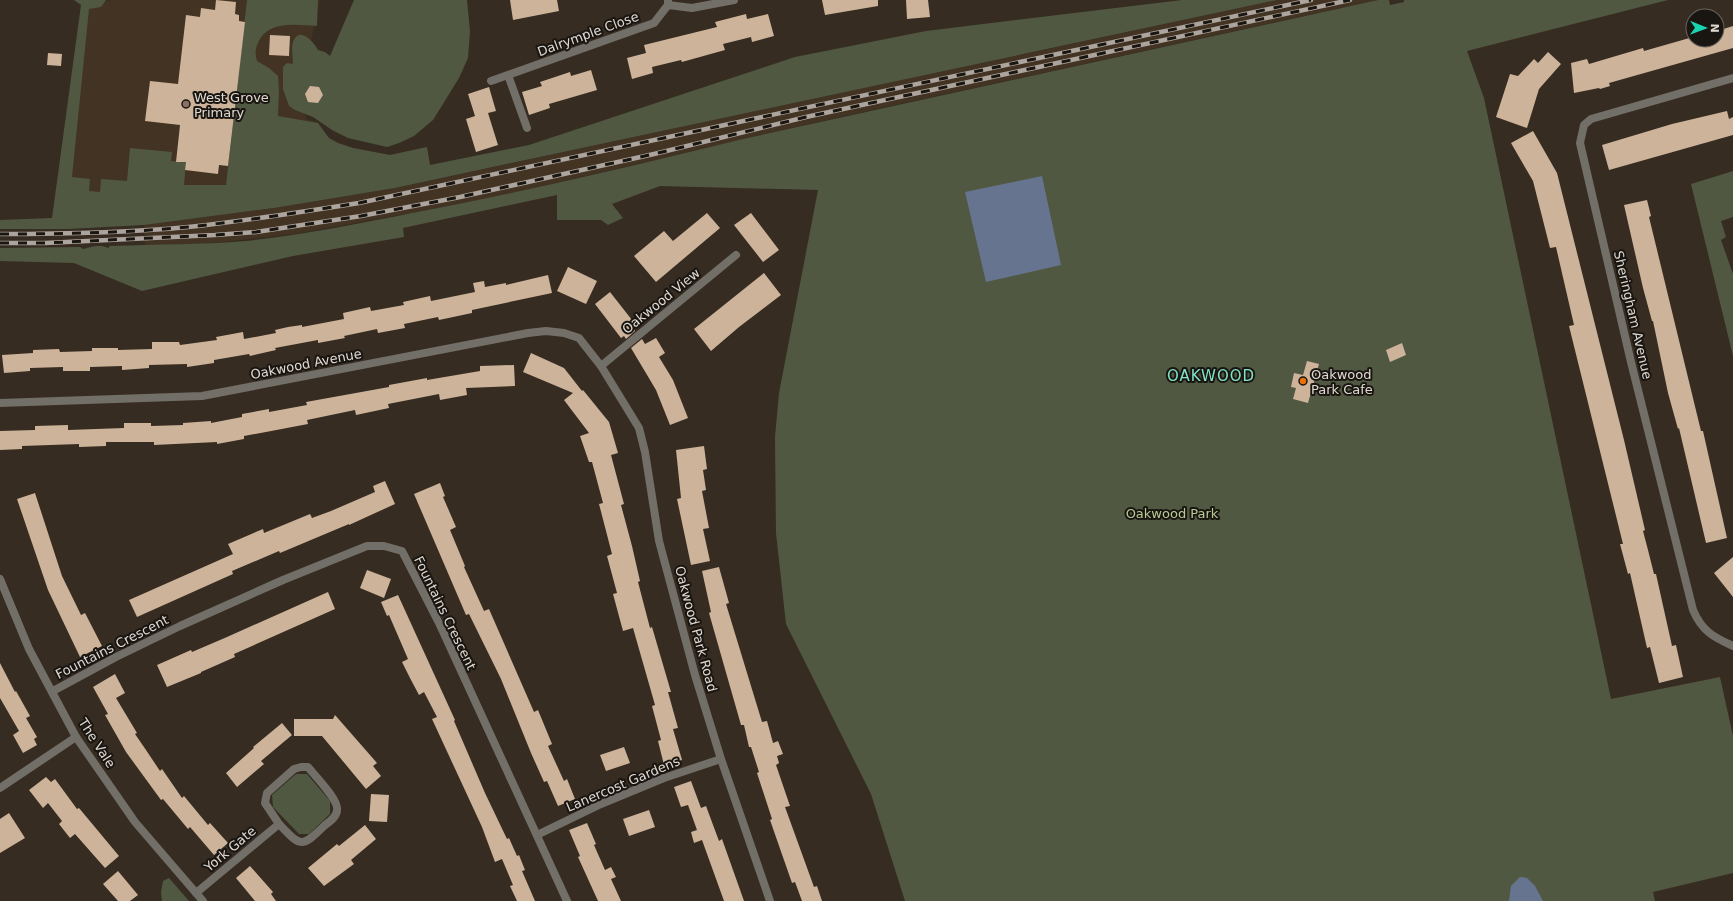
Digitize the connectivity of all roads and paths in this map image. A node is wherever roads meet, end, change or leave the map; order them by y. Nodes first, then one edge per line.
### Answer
1 (734, 0) edge
2 (668, 2) edge
3 (508, 74) junction
4 (1733, 78) edge
5 (491, 81) dead end
6 (527, 128) dead end
7 (736, 255) dead end
8 (601, 366) junction
9 (0, 403) edge
10 (0, 579) edge
11 (1733, 647) edge
12 (53, 691) junction
13 (76, 737) junction
14 (721, 759) junction
15 (0, 788) edge
16 (279, 824) junction
17 (537, 835) junction
18 (196, 893) junction
19 (203, 901) edge
20 (567, 901) edge
21 (770, 901) edge

1 - 2 street, Dalrymple Close
2 - 3 street, Dalrymple Close
3 - 5 street, Dalrymple Close
3 - 6 street
4 - 11 street, Sheringham Avenue
7 - 8 street, Oakwood View
8 - 9 street, Oakwood Avenue
8 - 14 street, Oakwood Park Road
10 - 12 street, The Vale
12 - 13 street, The Vale
12 - 17 street, Fountains Crescent
13 - 15 street
13 - 18 street, The Vale
14 - 17 street, Lanercost Gardens
14 - 21 street, Oakwood Park Road
16 - 16 street
16 - 18 street, York Gate
17 - 20 street, Fountains Crescent
18 - 19 street, The Vale

